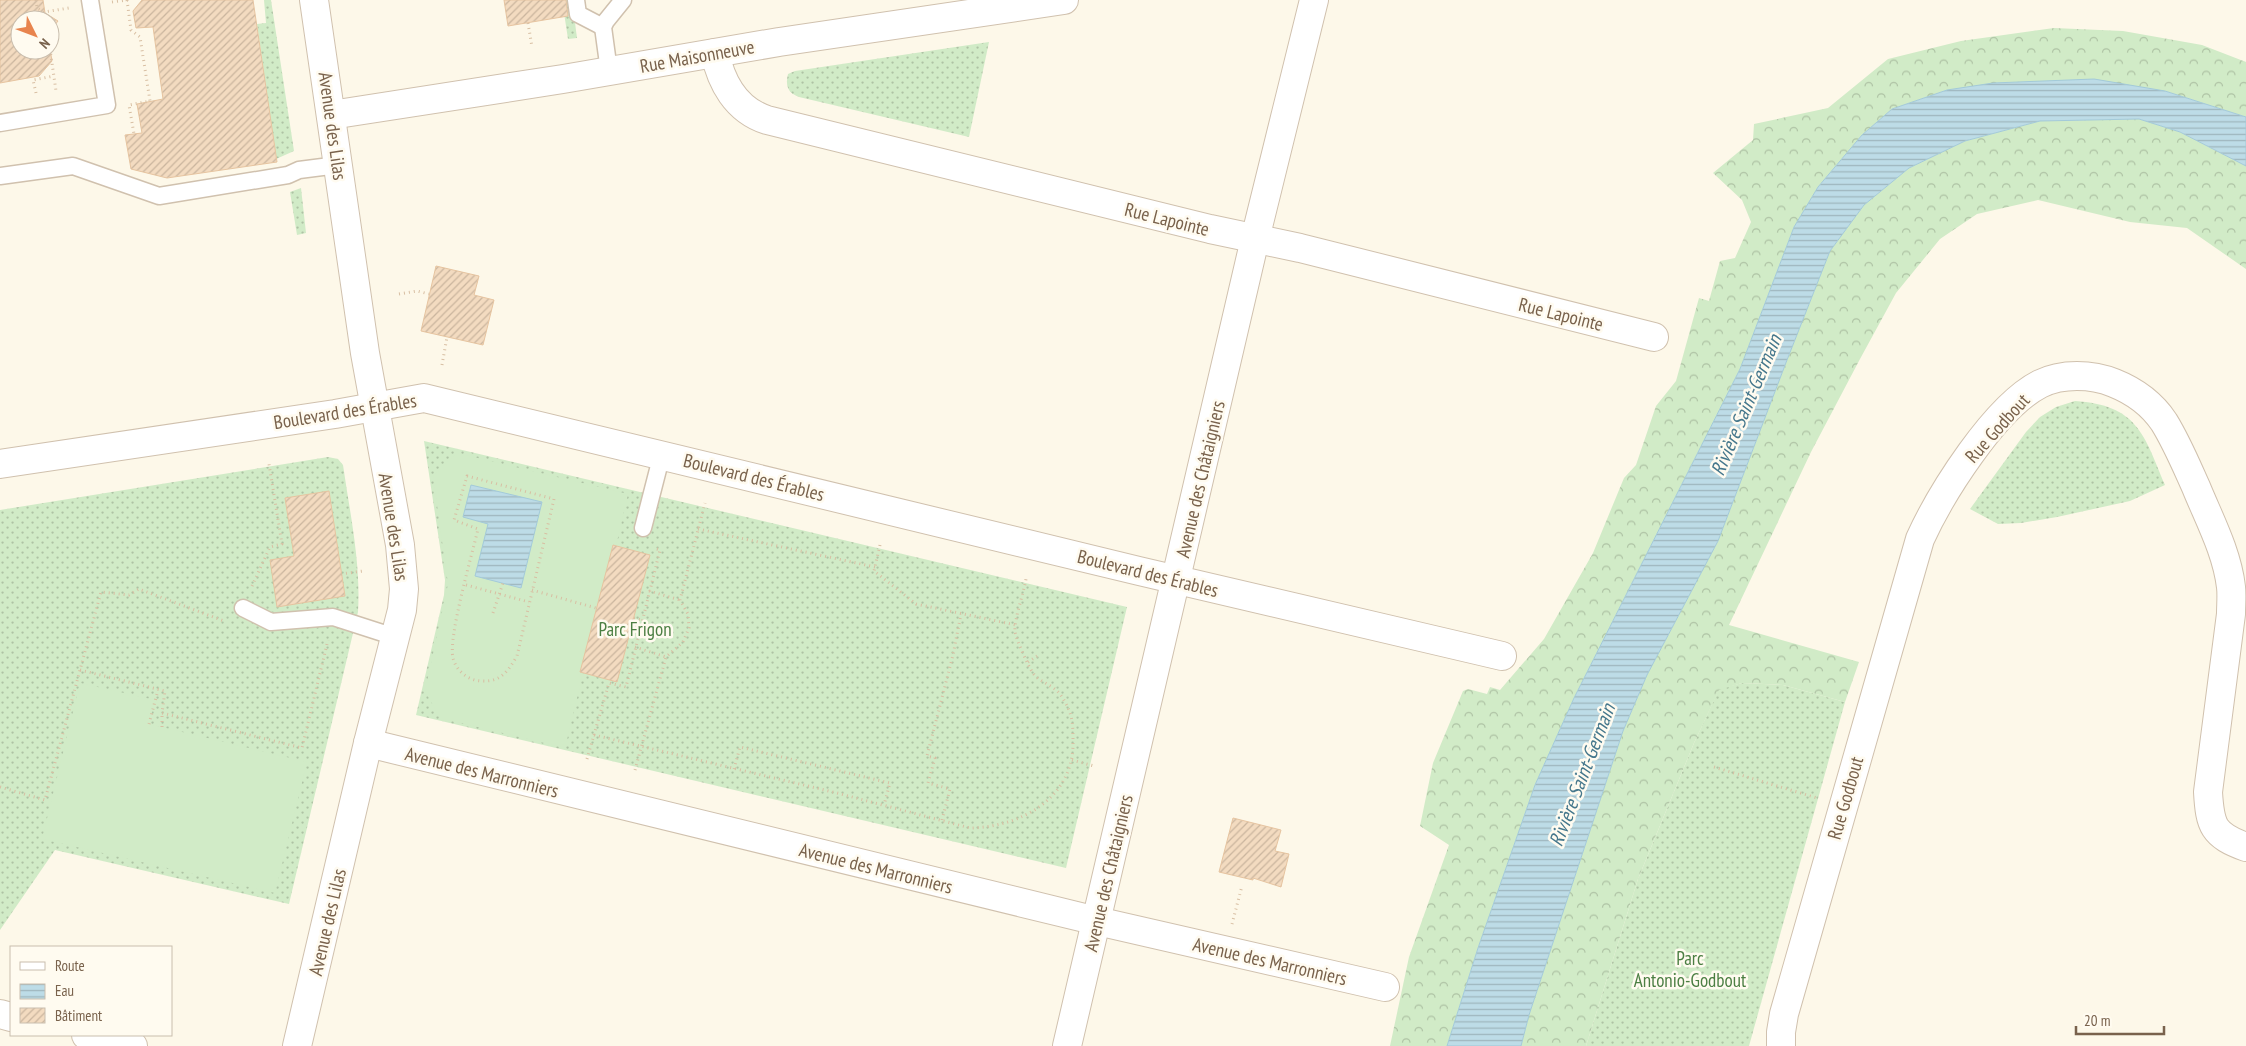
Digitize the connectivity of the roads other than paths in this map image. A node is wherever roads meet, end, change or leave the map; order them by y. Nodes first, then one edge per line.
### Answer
1 (90, 0) edge
2 (314, 0) edge
3 (576, 0) edge
4 (623, 0) edge
5 (1064, 0) edge
6 (1314, 0) edge
7 (603, 27) junction
8 (716, 53) junction
9 (609, 71) junction
10 (331, 115) junction
11 (0, 123) edge
12 (338, 165) junction
13 (0, 176) edge
14 (1255, 239) junction
15 (1654, 337) dead end
16 (374, 406) junction
17 (662, 454) junction
18 (0, 464) edge
19 (644, 528) dead end
20 (1176, 580) junction
21 (242, 608) road end
22 (396, 637) junction
23 (1502, 656) dead end
24 (368, 743) junction
25 (2246, 847) edge
26 (1097, 921) junction
27 (1385, 987) dead end
28 (90, 1036) edge
29 (133, 1046) edge
30 (298, 1046) edge
31 (1067, 1046) edge
32 (1781, 1046) edge

1 - 11 lane
2 - 10 street, Avenue des Lilas
3 - 7 lane
4 - 7 lane
5 - 8 street, Rue Maisonneuve
6 - 14 street, Avenue des Châtaigniers
7 - 9 lane
8 - 9 street, Rue Maisonneuve
8 - 14 street, Rue Lapointe
9 - 10 street, Rue Maisonneuve
10 - 12 street, Avenue des Lilas
12 - 13 lane
12 - 16 street, Avenue des Lilas
14 - 15 street, Rue Lapointe
14 - 20 street, Avenue des Châtaigniers
16 - 17 street, Boulevard des Érables
16 - 18 street, Boulevard des Érables
16 - 22 street, Avenue des Lilas
17 - 19 lane
17 - 20 street, Boulevard des Érables
20 - 23 street, Boulevard des Érables
20 - 26 street, Avenue des Châtaigniers
21 - 22 lane
22 - 24 street, Avenue des Lilas
24 - 26 street, Avenue des Marronniers
24 - 30 street, Avenue des Lilas
25 - 32 street, Rue Godbout
26 - 27 street, Avenue des Marronniers
26 - 31 street, Avenue des Châtaigniers
28 - 29 street

